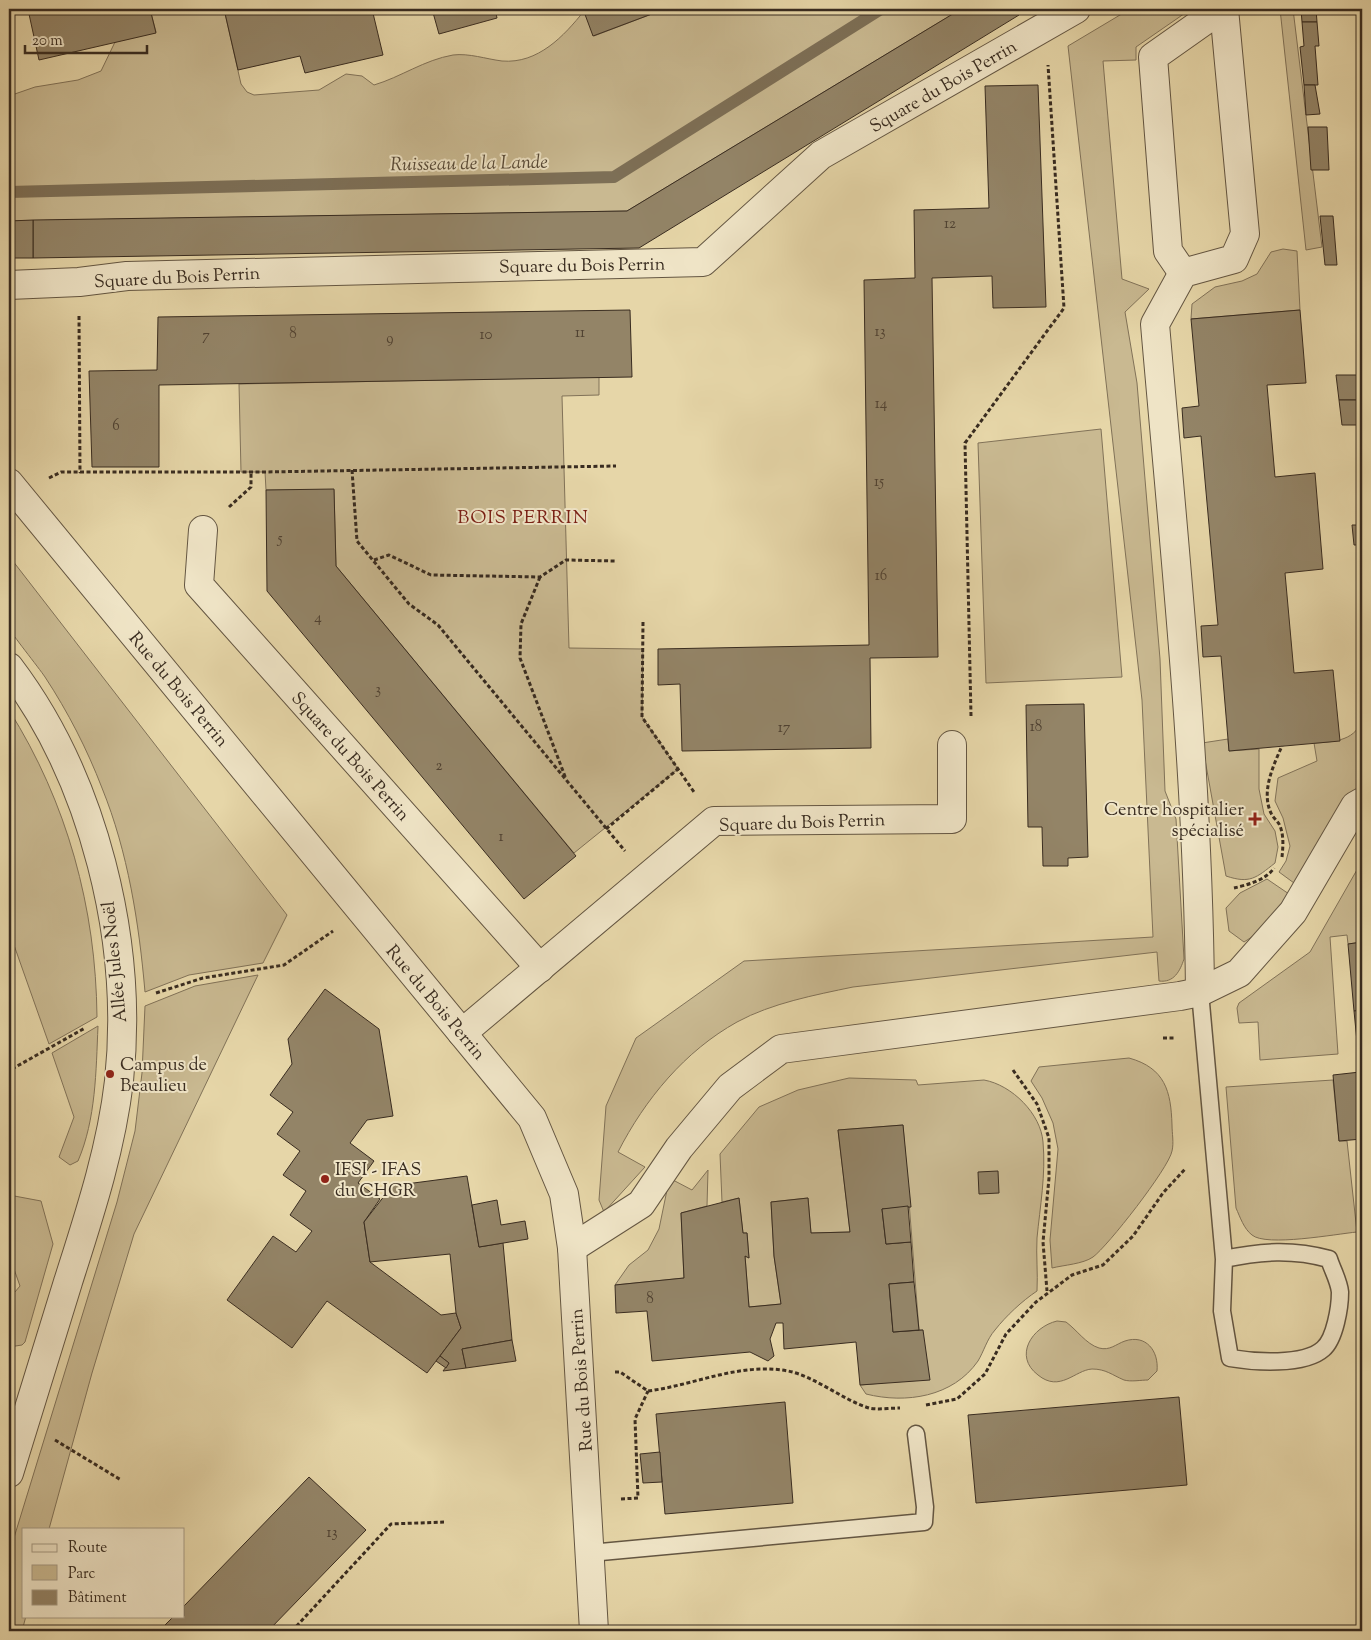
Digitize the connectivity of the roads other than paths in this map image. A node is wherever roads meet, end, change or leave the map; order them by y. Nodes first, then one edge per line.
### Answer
1 (1076, 9) edge
2 (1223, 9) edge
3 (1183, 273) junction
4 (9, 285) edge
5 (9, 484) edge
6 (203, 530) dead end
7 (9, 667) edge
8 (952, 745) road end
9 (1362, 802) edge
10 (540, 968) junction
11 (1200, 992) junction
12 (462, 1033) junction
13 (572, 1248) junction
14 (1224, 1259) junction
15 (916, 1434) dead end
16 (9, 1473) edge
17 (590, 1554) junction
18 (594, 1631) edge

1 - 4 street, Square du Bois Perrin
2 - 3 street
2 - 3 street
3 - 11 street
5 - 12 street, Rue du Bois Perrin
6 - 10 street, Square du Bois Perrin
7 - 16 street, Allée Jules Noël
8 - 10 street, Square du Bois Perrin
9 - 11 street
10 - 12 street, Square du Bois Perrin
11 - 13 street
11 - 14 lane
12 - 13 street, Rue du Bois Perrin
13 - 17 street, Rue du Bois Perrin
14 - 14 lane
15 - 17 lane
17 - 18 street, Rue du Bois Perrin

